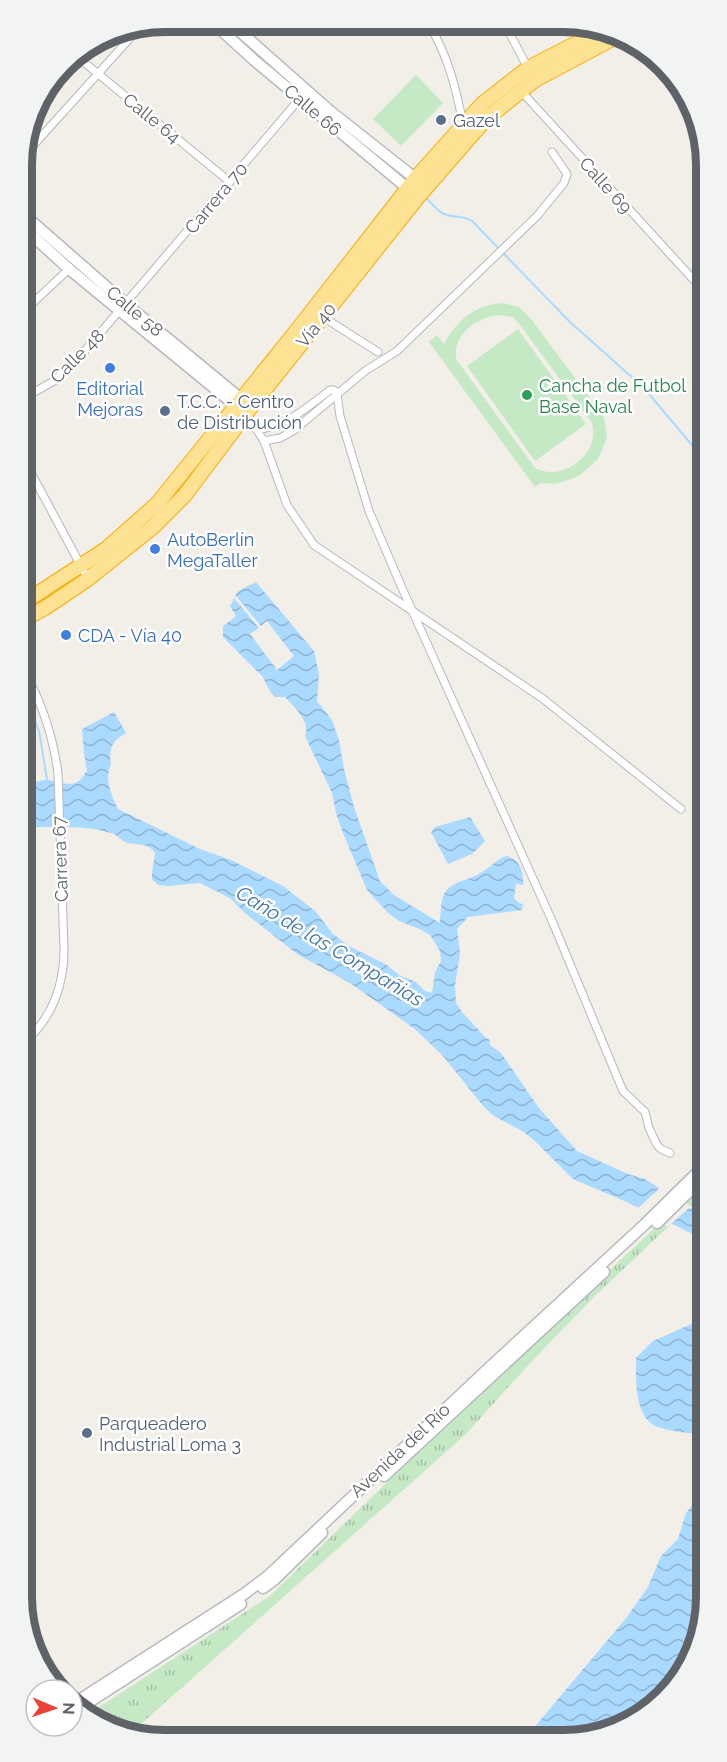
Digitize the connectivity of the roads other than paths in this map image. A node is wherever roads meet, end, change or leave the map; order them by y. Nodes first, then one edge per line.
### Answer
1 (226, 32) edge
2 (237, 32) edge
3 (434, 32) edge
4 (509, 32) edge
5 (593, 35) edge
6 (132, 36) edge
7 (608, 40) edge
8 (258, 56) junction
9 (82, 61) edge
10 (96, 73) junction
11 (531, 74) junction
12 (515, 86) junction
13 (303, 95) junction
14 (464, 125) junction
15 (467, 140) junction
16 (33, 145) edge
17 (552, 152) dead end
18 (230, 182) junction
19 (416, 188) junction
20 (32, 231) edge
21 (73, 265) junction
22 (696, 282) edge
23 (32, 304) edge
24 (123, 308) junction
25 (323, 317) junction
26 (378, 352) dead end
27 (32, 393) edge
28 (337, 394) junction
29 (244, 407) junction
30 (256, 429) junction
31 (264, 441) junction
32 (32, 475) edge
33 (81, 566) junction
34 (88, 579) junction
35 (32, 597) edge
36 (412, 610) junction
37 (32, 615) edge
38 (32, 686) edge
39 (681, 809) dead end
40 (32, 1034) edge
41 (670, 1153) dead end
42 (695, 1177) edge
43 (695, 1184) edge
44 (681, 1195) junction
45 (646, 1228) junction
46 (84, 1697) edge
47 (85, 1705) edge

1 - 8 main road, Calle 66
2 - 8 main road, Calle 66
3 - 14 street
4 - 11 street
5 - 11 highway, Vía 40
6 - 10 street
7 - 11 highway, Vía 40
8 - 13 main road, Calle 66
9 - 10 street, Calle 64
10 - 16 street
10 - 18 street, Calle 64
11 - 12 highway, Vía 40
12 - 14 highway, Vía 40
12 - 15 highway, Vía 40
12 - 22 street, Calle 69
13 - 18 street, Carrera 70
13 - 19 main road, Calle 66
14 - 15 street
14 - 19 highway, Vía 40
15 - 19 highway, Vía 40
17 - 28 street
18 - 24 street, Carrera 70
19 - 25 highway, Vía 40
19 - 29 highway, Vía 40
20 - 21 main road, Calle 58
21 - 23 street
21 - 24 main road, Calle 58
24 - 27 street, Calle 48
24 - 29 main road, Calle 58
25 - 26 street
25 - 29 highway, Vía 40
28 - 30 street
28 - 31 street
28 - 36 street
29 - 30 street
29 - 33 highway, Vía 40
29 - 34 highway, Vía 40
30 - 31 street
31 - 36 street
32 - 33 street
33 - 34 street
33 - 35 highway, Vía 40
34 - 37 highway, Vía 40
36 - 39 street
36 - 41 street
38 - 40 street, Carrera 67
42 - 44 main road, Avenida del Río
43 - 44 main road, Avenida del Río
44 - 45 main road, Avenida del Río
45 - 46 main road, Avenida del Río
45 - 47 main road, Avenida del Río

